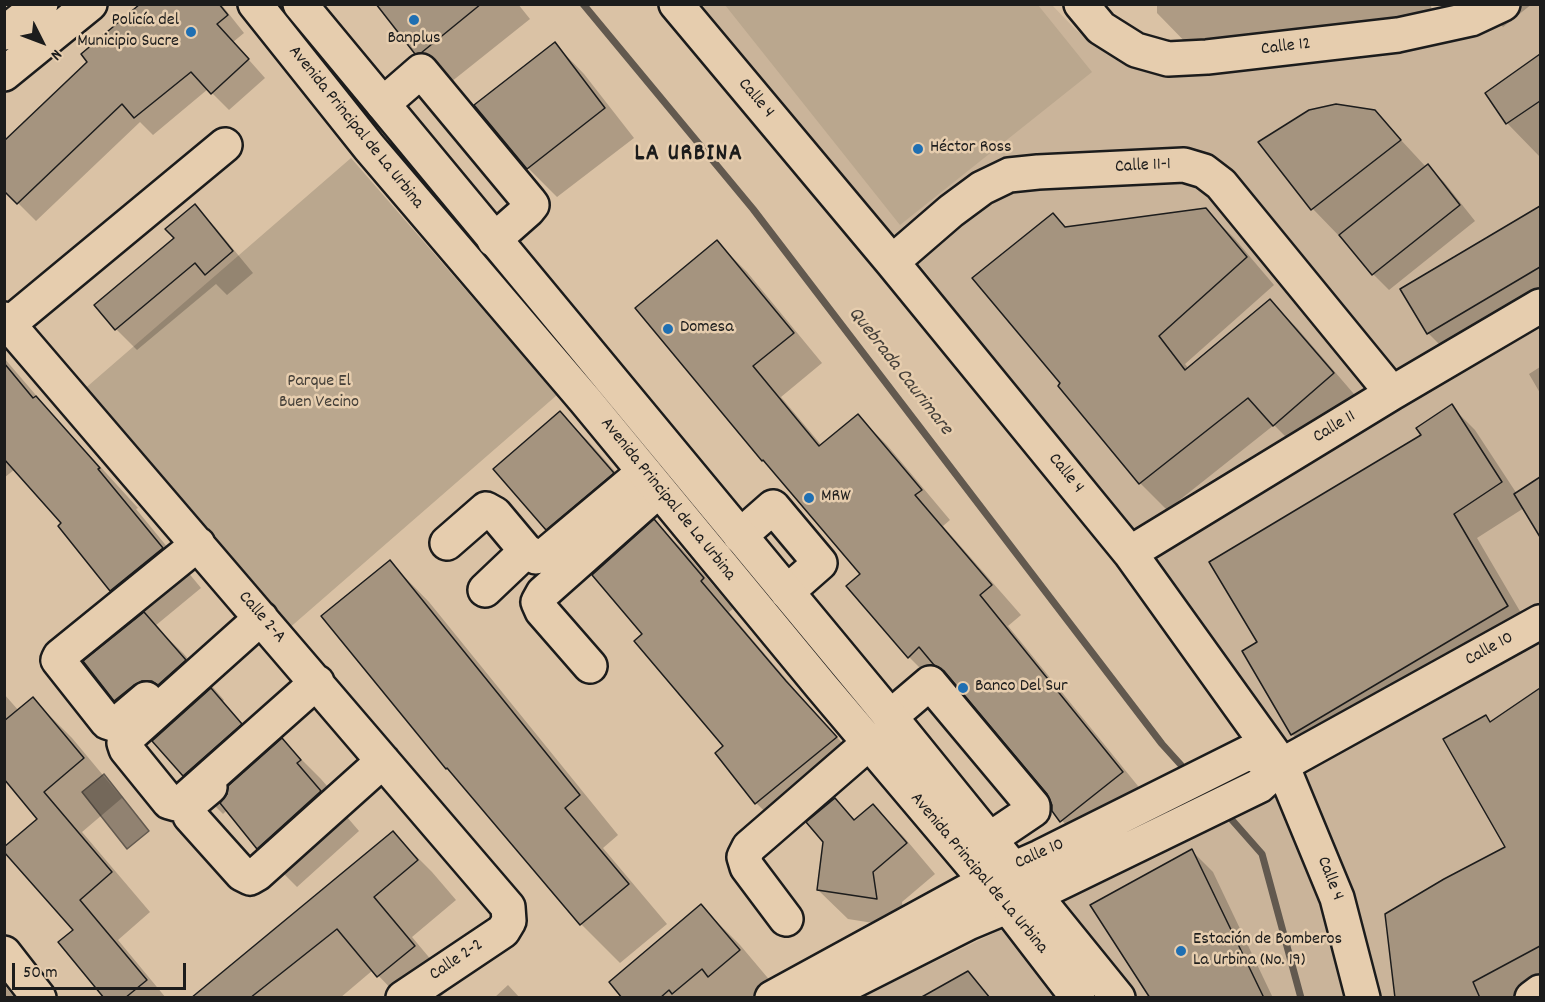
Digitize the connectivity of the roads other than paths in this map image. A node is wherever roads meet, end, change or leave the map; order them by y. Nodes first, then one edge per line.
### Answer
1 (41, 4) edge
2 (90, 4) edge
3 (255, 4) edge
4 (300, 4) edge
5 (676, 4) edge
6 (1081, 4) edge
7 (1503, 4) edge
8 (4, 33) edge
9 (4, 74) edge
10 (383, 104) junction
11 (225, 145) dead end
12 (494, 240) junction
13 (892, 262) junction
14 (1540, 306) edge
15 (7, 322) edge
16 (1392, 393) junction
17 (651, 482) junction
18 (740, 536) junction
19 (447, 543) dead end
20 (198, 544) junction
21 (526, 551) junction
22 (1130, 553) junction
23 (485, 590) dead end
24 (786, 592) junction
25 (258, 614) junction
26 (1540, 622) edge
27 (590, 666) dead end
28 (320, 687) junction
29 (890, 717) junction
30 (869, 743) junction
31 (383, 761) junction
32 (1282, 765) junction
33 (990, 839) junction
34 (1000, 874) junction
35 (1021, 901) junction
36 (786, 919) dead end
37 (509, 921) joint
38 (4, 953) edge
39 (1540, 992) edge
40 (39, 998) edge
41 (403, 998) edge
42 (772, 998) edge
43 (820, 998) edge
44 (1077, 998) edge
45 (1118, 998) edge
46 (1363, 998) edge
47 (1532, 998) edge

1 - 8 street
2 - 9 street
3 - 17 street, Avenida Principal de La Urbina
4 - 10 street, Avenida Principal de La Urbina
5 - 13 street, Calle 4
6 - 7 street, Calle 12
10 - 12 street, Avenida Principal de La Urbina
10 - 12 street
11 - 15 street
12 - 18 street, Avenida Principal de La Urbina
13 - 16 street, Calle 11-1
13 - 22 street, Calle 4
14 - 16 street, Calle 11
15 - 20 street, Calle 2-A
16 - 22 street, Calle 11
17 - 21 street
17 - 27 street
17 - 30 street, Avenida Principal de La Urbina
18 - 24 street, Avenida Principal de La Urbina
18 - 24 street
19 - 21 street
20 - 25 street, Calle 2-A
20 - 25 street
21 - 23 street
22 - 32 street, Calle 4
24 - 29 street, Avenida Principal de La Urbina
25 - 28 street, Calle 2-A
25 - 28 street
26 - 32 street, Calle 10
28 - 31 street, Calle 2-A
28 - 31 street
29 - 33 street, Avenida Principal de La Urbina
29 - 33 street
30 - 34 street, Avenida Principal de La Urbina
30 - 36 street
31 - 37 street, Calle 2-A
32 - 34 street, Calle 10
32 - 35 street, Calle 10
32 - 46 street, Calle 4
33 - 34 street, Avenida Principal de La Urbina
34 - 35 street, Avenida Principal de La Urbina
34 - 42 street, Calle 10
35 - 43 street, Calle 10
35 - 44 street, Avenida Principal de La Urbina
35 - 45 street, Avenida Principal de La Urbina
37 - 41 street, Calle 2-2
38 - 40 street
39 - 47 street

